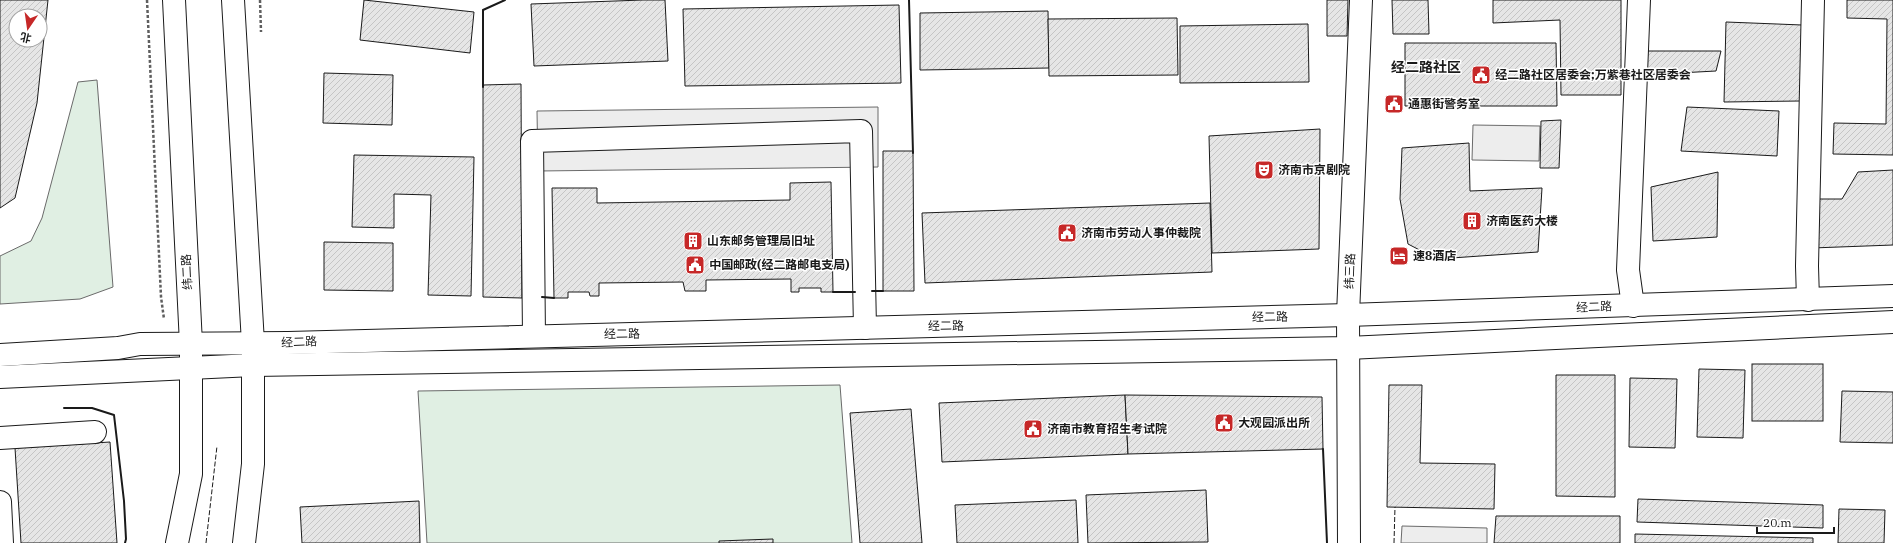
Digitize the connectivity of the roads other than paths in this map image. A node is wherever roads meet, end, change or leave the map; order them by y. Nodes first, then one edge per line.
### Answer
1 (174, 0) edge
2 (233, 0) edge
3 (1361, 0) edge
4 (1639, 0) edge
5 (1813, 0) edge
6 (1893, 296) edge
7 (1808, 300) junction
8 (1633, 306) junction
9 (1348, 315) junction
10 (1893, 322) edge
11 (865, 328) junction
12 (534, 336) junction
13 (253, 343) junction
14 (191, 344) junction
15 (1348, 348) junction
16 (0, 355) edge
17 (253, 365) junction
18 (191, 367) junction
19 (0, 377) edge
20 (95, 432) dead end
21 (0, 438) edge
22 (0, 502) edge
23 (2, 543) edge
24 (177, 543) edge
25 (244, 543) edge
26 (1349, 543) edge

1 - 14 main road, 纬二路
2 - 13 main road
3 - 9 main road, 纬三路
4 - 8 main road
5 - 7 main road
6 - 7 main road, 经二路
7 - 8 main road, 经二路
8 - 9 main road, 经二路
9 - 11 main road, 经二路
9 - 15 main road, 纬三路
10 - 15 main road, 经二路
11 - 12 main road, 经二路
11 - 12 main road
12 - 13 main road, 经二路
13 - 14 main road, 经二路
13 - 17 main road
14 - 16 main road, 经二路
14 - 18 main road, 纬二路
15 - 17 main road, 经二路
15 - 26 main road, 纬三路
17 - 18 main road, 经二路
17 - 25 main road
18 - 19 main road, 经二路
18 - 24 main road, 纬二路
20 - 21 main road
22 - 23 main road

